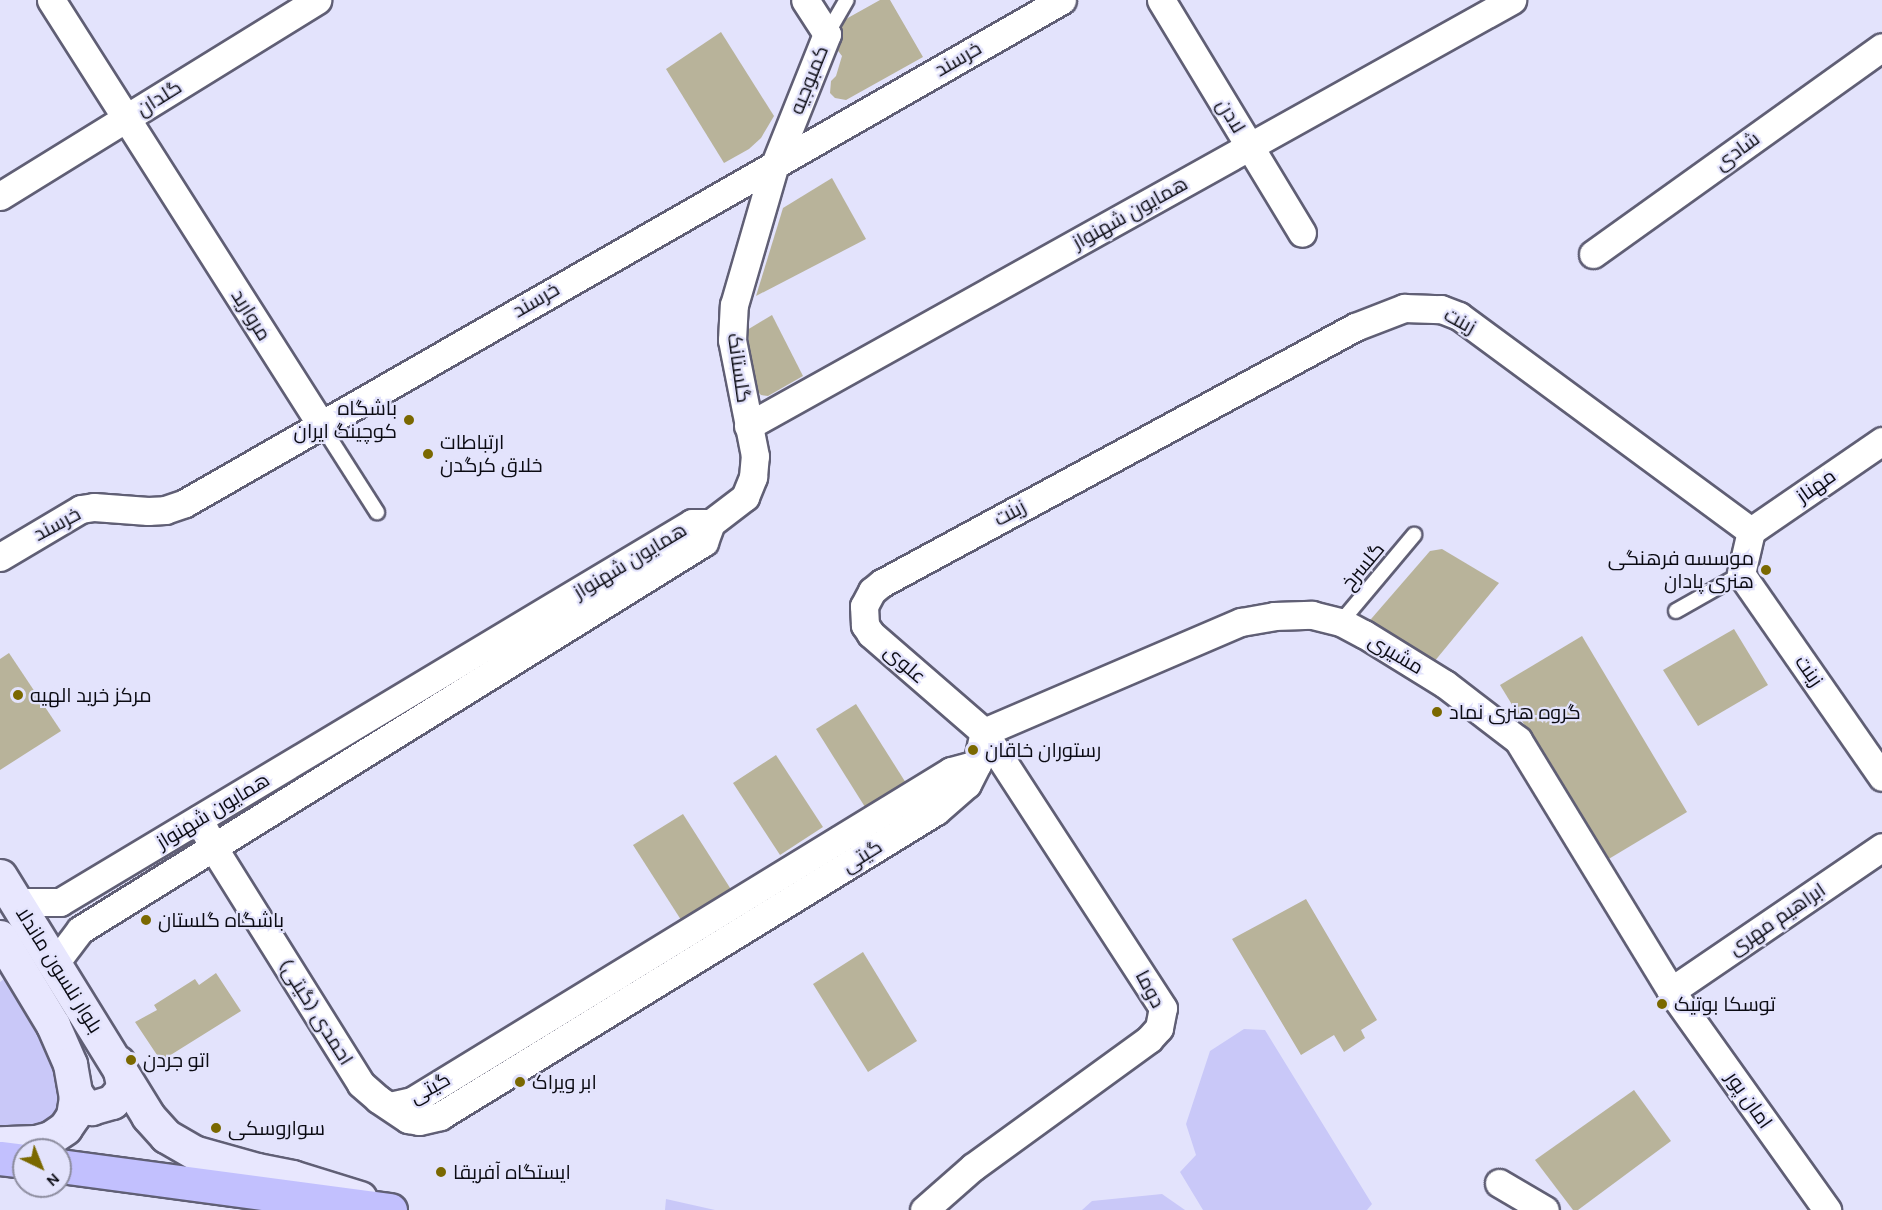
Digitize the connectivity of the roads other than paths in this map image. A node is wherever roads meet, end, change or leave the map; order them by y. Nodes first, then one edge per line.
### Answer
1 (51, 0) edge
2 (317, 0) edge
3 (805, 0) edge
4 (847, 0) edge
5 (1062, 0) edge
6 (1161, 0) edge
7 (1512, 0) edge
8 (827, 34) junction
9 (1882, 47) edge
10 (126, 118) junction
11 (1250, 146) junction
12 (775, 164) junction
13 (0, 196) edge
14 (1302, 233) dead end
15 (1593, 255) dead end
16 (320, 423) junction
17 (748, 426) junction
18 (1882, 441) edge
19 (378, 512) dead end
20 (702, 530) junction
21 (1751, 531) junction
22 (1414, 535) dead end
23 (0, 557) edge
24 (1741, 574) junction
25 (882, 583) joint
26 (1676, 611) dead end
27 (1341, 622) junction
28 (984, 732) junction
29 (1882, 777) edge
30 (199, 819) junction
31 (213, 847) junction
32 (1882, 847) edge
33 (8, 889) edge
34 (0, 937) edge
35 (55, 963) junction
36 (1671, 991) junction
37 (118, 1063) junction
38 (76, 1094) junction
39 (390, 1106) joint
40 (50, 1138) edge
41 (72, 1168) edge
42 (1499, 1183) dead end
43 (388, 1210) edge
44 (924, 1210) edge
45 (1545, 1210) edge
46 (1827, 1210) edge

1 - 10 street, مروارید
2 - 10 street, گلدان
3 - 8 street, کمبوجیه
4 - 8 lane
5 - 12 street, خرسند
6 - 11 street, لادن
7 - 11 street, همایون شهنواز
8 - 12 street, کمبوجیه
9 - 15 street, شادی
10 - 13 street, گلدان
10 - 16 street, مروارید
11 - 14 street, لادن
11 - 17 street, همایون شهنواز
12 - 16 street, خرسند
12 - 17 street, گلستانک
16 - 19 lane, مروارید
16 - 23 street, خرسند
17 - 20 street, گلستانک
18 - 21 street, مهناز
20 - 30 street, همایون شهنواز
20 - 31 street, همایون شهنواز
21 - 24 street
21 - 25 street, زینت
22 - 27 lane, گلسرخ
24 - 26 lane
24 - 29 street, زینت
25 - 28 street, علوی
27 - 28 street, مشیری
27 - 36 street, مشیری
28 - 39 street, گیتی
28 - 44 street, دوما
30 - 31 street
30 - 33 street, همایون شهنواز
31 - 35 street, همایون شهنواز
31 - 39 street, احمدی (گیتی)
32 - 36 street, ابراهیم مهری
33 - 35 main road, بلوار نلسون ماندلا
34 - 38 main road, بلوار نلسون ماندلا
35 - 37 main road, بلوار نلسون ماندلا
36 - 46 street, امان پور
37 - 38 main road
37 - 43 main road, بلوار نلسون ماندلا
38 - 40 main road
41 - 43 highway
42 - 45 street

